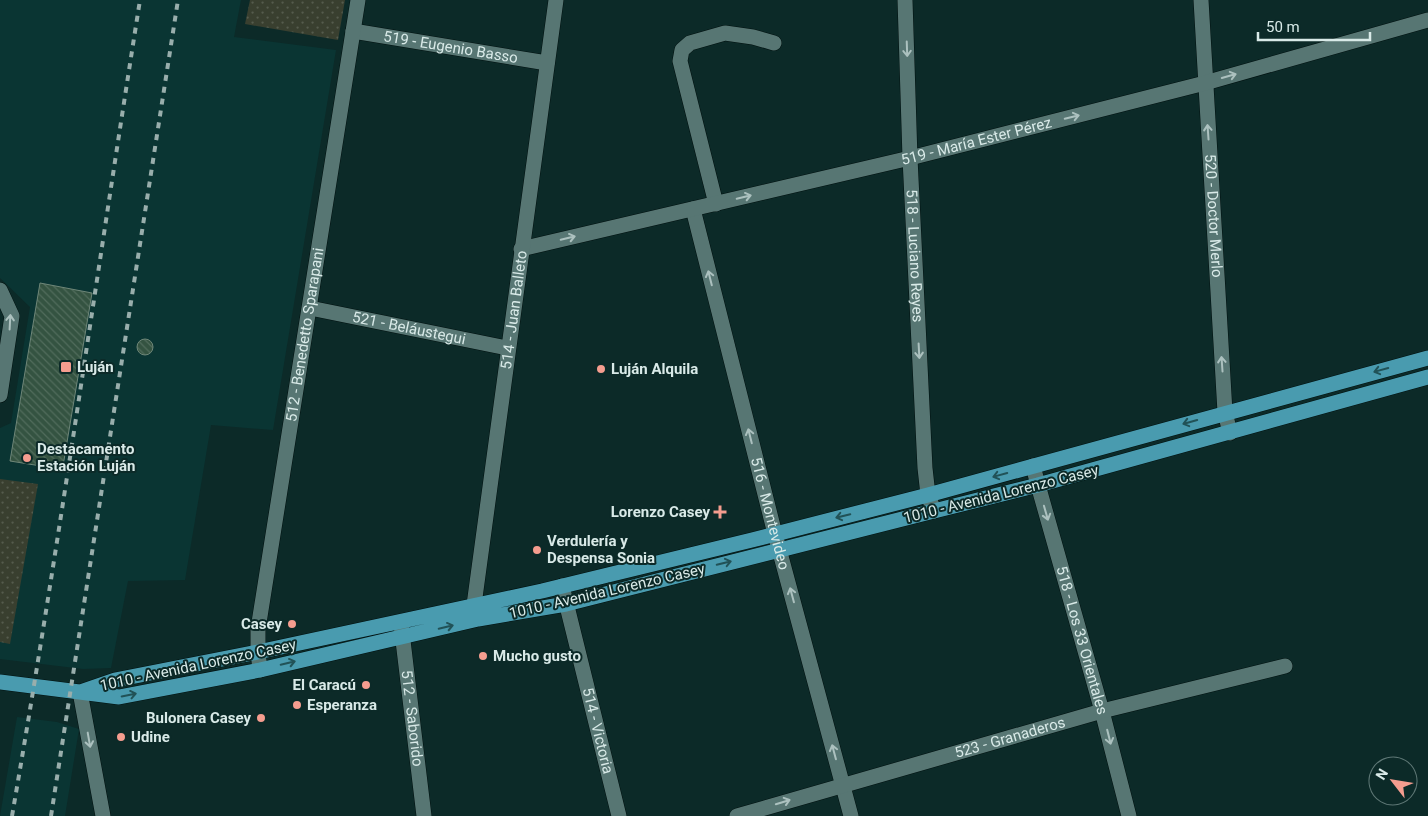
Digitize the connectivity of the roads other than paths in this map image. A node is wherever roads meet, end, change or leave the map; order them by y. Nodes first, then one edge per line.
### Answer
1 (358, 0) edge
2 (556, 0) edge
3 (905, 0) edge
4 (1200, 0) edge
5 (1428, 20) edge
6 (353, 31) junction
7 (774, 43) dead end
8 (547, 63) junction
9 (1204, 83) junction
10 (910, 158) junction
11 (716, 204) junction
12 (693, 209) junction
13 (521, 249) junction
14 (0, 290) edge
15 (310, 308) junction
16 (507, 348) junction
17 (1428, 358) edge
18 (1428, 377) edge
19 (0, 395) edge
20 (1225, 412) junction
21 (1230, 432) junction
22 (1034, 466) junction
23 (1038, 485) junction
24 (928, 494) junction
25 (934, 512) junction
26 (775, 534) junction
27 (780, 550) junction
28 (562, 586) junction
29 (566, 604) junction
30 (476, 612) junction
31 (401, 621) junction
32 (403, 636) junction
33 (258, 652) junction
34 (1285, 666) dead end
35 (260, 670) junction
36 (2, 685) edge
37 (80, 692) junction
38 (1102, 711) junction
39 (842, 785) junction
40 (103, 816) edge
41 (424, 816) edge
42 (619, 816) edge
43 (737, 816) edge
44 (851, 816) edge
45 (1129, 816) edge

1 - 6 street, 512 - Benedetto Sparapani
2 - 8 street, 514 - Juan Balleto
3 -> 10 street, 518 - Luciano Reyes
4 - 9 street, 520 - Doctor Merlo
9 -> 5 street, 519 - María Ester Pérez
6 - 8 street, 519 - Eugenio Basso
6 - 15 street, 512 - Benedetto Sparapani
7 - 11 street
8 - 13 street, 514 - Juan Balleto
10 -> 9 street, 519 - María Ester Pérez
20 -> 9 street, 520 - Doctor Merlo
11 -> 10 street, 519 - María Ester Pérez
10 -> 24 street, 518 - Luciano Reyes
11 - 12 street, 519 - María Ester Pérez
13 -> 12 street, 519 - María Ester Pérez
26 -> 12 street, 516 - Montevideo
13 - 16 street, 514 - Juan Balleto
19 -> 14 street
15 - 16 street, 521 - Beláustegui
15 - 33 street, 512 - Benedetto Sparapani
16 - 30 street, 514 - Juan Balleto
17 -> 20 main road, 1010 - Avenida Lorenzo Casey
18 - 21 main road, 1010 - Avenida Lorenzo Casey
20 - 21 street, 520 - Doctor Merlo
20 -> 22 main road, 1010 - Avenida Lorenzo Casey
21 - 23 main road, 1010 - Avenida Lorenzo Casey
22 - 23 street, 518 - Los 33 Orientales
22 -> 24 main road, 1010 - Avenida Lorenzo Casey
23 - 25 main road, 1010 - Avenida Lorenzo Casey
23 -> 38 street, 518 - Los 33 Orientales
24 - 25 street, 518 - Luciano Reyes
24 -> 26 main road, 1010 - Avenida Lorenzo Casey
25 - 27 main road, 1010 - Avenida Lorenzo Casey
26 - 27 street, 516 - Montevideo
26 - 28 main road, 1010 - Avenida Lorenzo Casey
29 -> 27 main road, 1010 - Avenida Lorenzo Casey
39 -> 27 street, 516 - Montevideo
28 - 29 street, 514 - Victoria
28 - 30 main road, 1010 - Avenida Lorenzo Casey
29 - 30 main road, 1010 - Avenida Lorenzo Casey
29 - 42 street, 514 - Victoria
30 - 31 main road, 1010 - Avenida Lorenzo Casey
32 -> 30 main road, 1010 - Avenida Lorenzo Casey
31 - 32 street, 512 - Saborido
31 - 33 main road, 1010 - Avenida Lorenzo Casey
35 -> 32 main road, 1010 - Avenida Lorenzo Casey
32 - 41 street, 512 - Saborido
33 - 35 street, 512 - Benedetto Sparapani
33 - 37 main road, 1010 - Avenida Lorenzo Casey
34 - 38 street, 523 - Granaderos
37 -> 35 main road, 1010 - Avenida Lorenzo Casey
36 - 37 main road
37 -> 40 street
38 - 39 street, 523 - Granaderos
38 -> 45 street, 518 - Los 33 Orientales
43 -> 39 street, 523 - Granaderos
39 - 44 street, 516 - Montevideo

